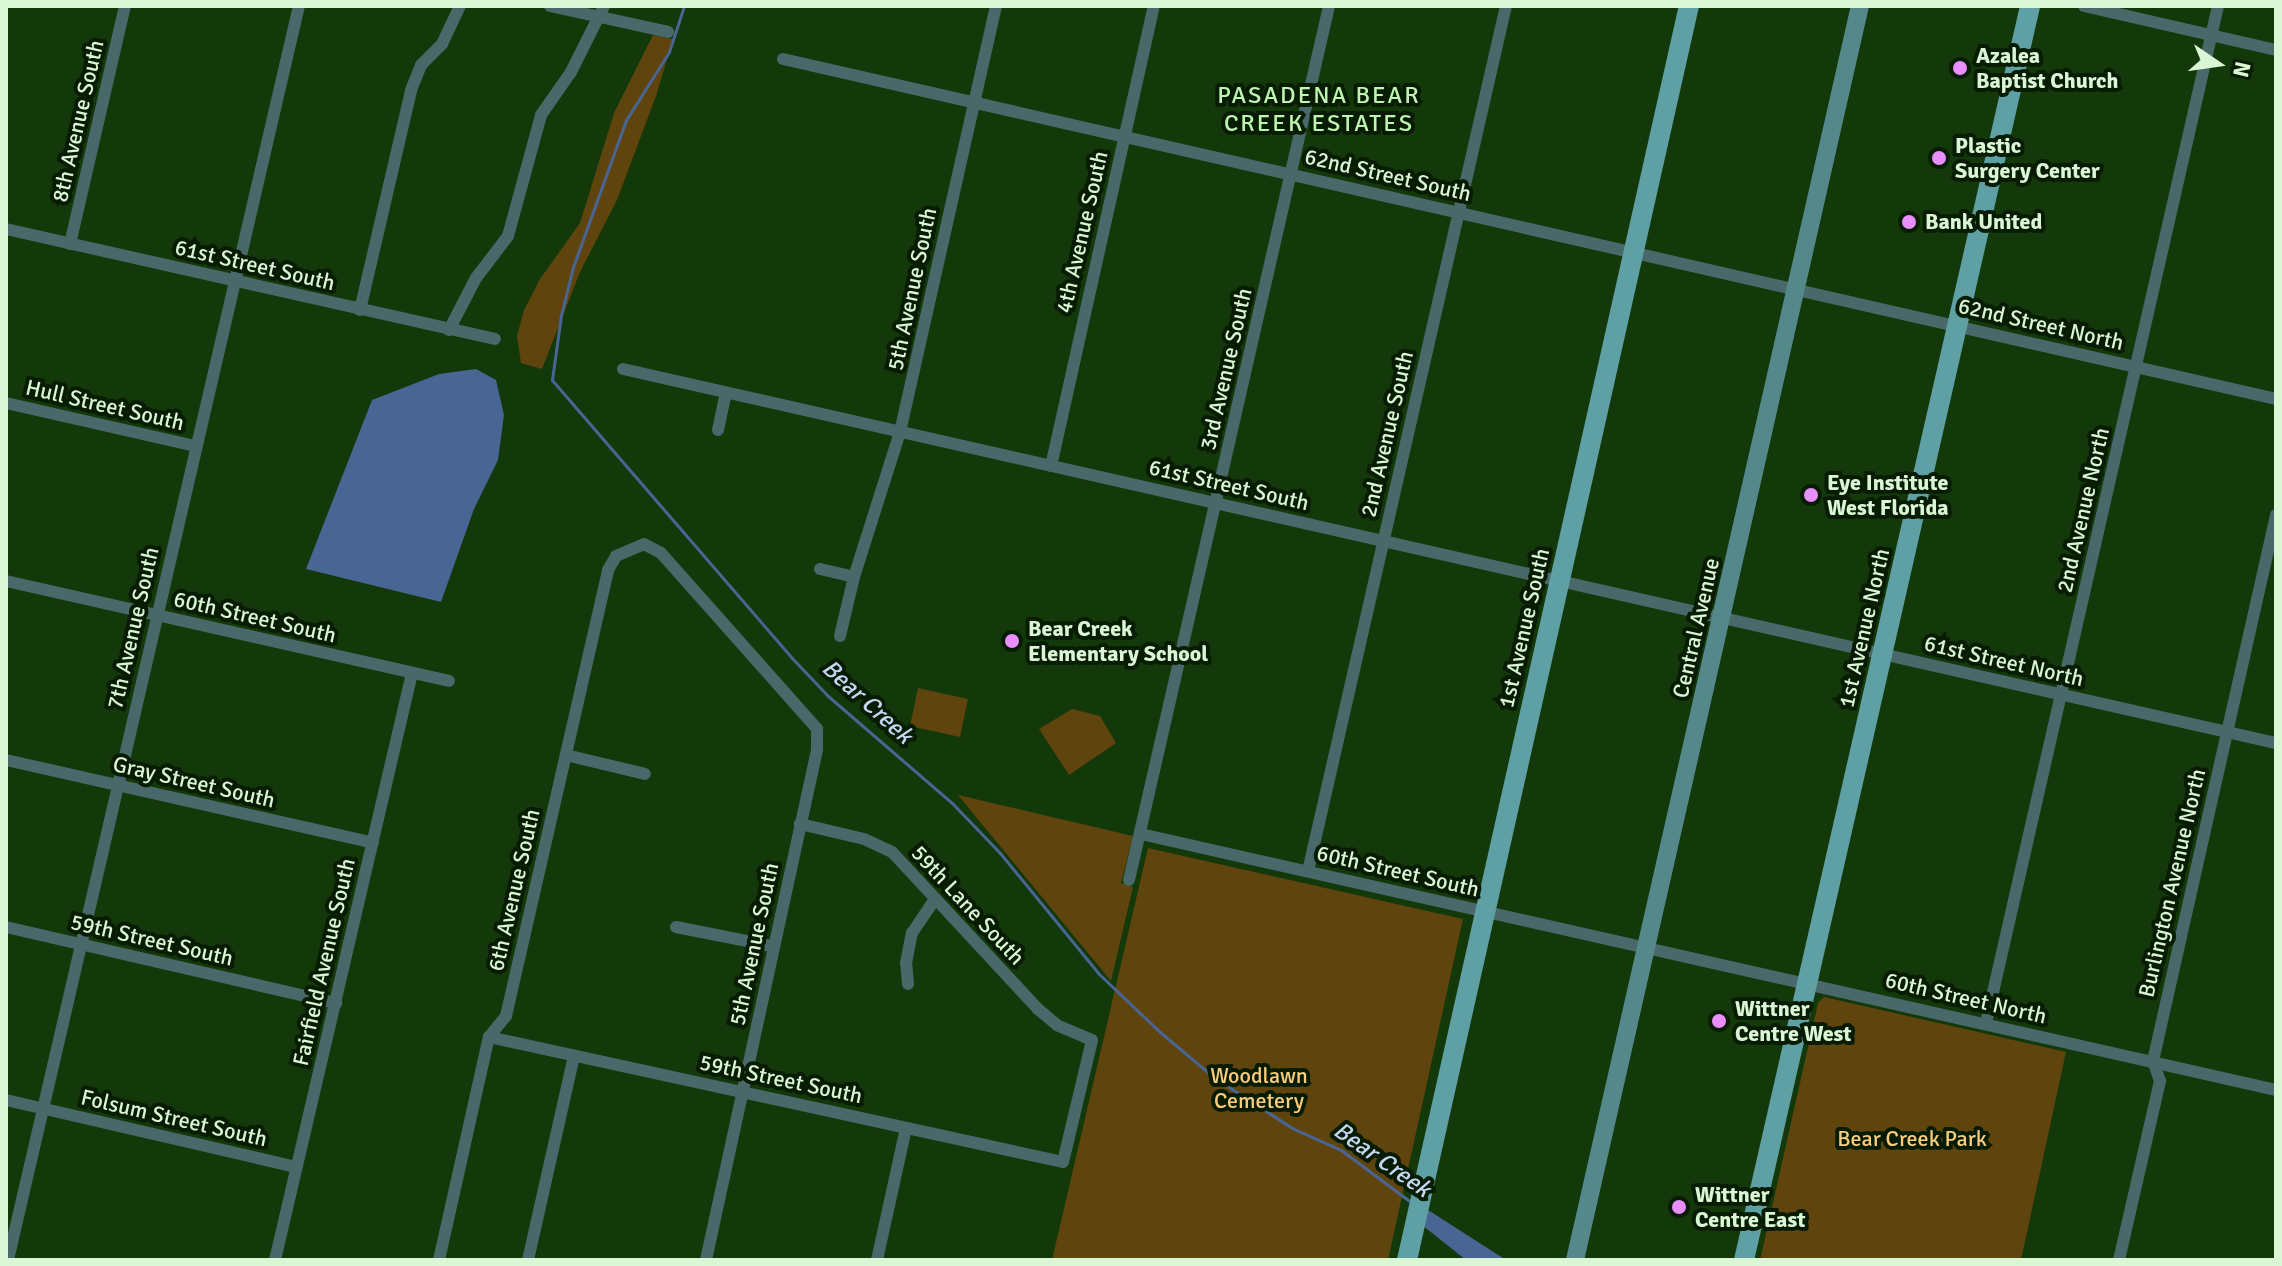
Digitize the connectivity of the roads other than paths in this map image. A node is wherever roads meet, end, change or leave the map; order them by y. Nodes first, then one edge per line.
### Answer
1 (125, 6) edge
2 (299, 6) edge
3 (460, 6) edge
4 (550, 6) edge
5 (996, 6) edge
6 (1154, 6) edge
7 (1329, 6) edge
8 (1506, 6) edge
9 (1689, 6) edge
10 (1860, 6) edge
11 (2030, 6) edge
12 (2084, 6) edge
13 (2218, 6) edge
14 (602, 12) edge
15 (668, 32) dead end
16 (2211, 35) junction
17 (2276, 50) edge
18 (783, 59) dead end
19 (974, 102) junction
20 (1124, 135) junction
21 (1291, 174) junction
22 (1458, 211) junction
23 (6, 229) edge
24 (70, 244) junction
25 (1635, 252) junction
26 (234, 281) junction
27 (1797, 288) junction
28 (360, 310) junction
29 (1957, 325) junction
30 (449, 330) junction
31 (495, 339) dead end
32 (2137, 366) junction
33 (623, 369) dead end
34 (726, 393) junction
35 (2276, 399) edge
36 (6, 403) edge
37 (718, 430) dead end
38 (900, 432) junction
39 (195, 446) junction
40 (1051, 466) junction
41 (1216, 503) junction
42 (2276, 515) edge
43 (1383, 540) junction
44 (644, 544) joint
45 (820, 569) dead end
46 (854, 577) junction
47 (6, 581) edge
48 (1559, 582) junction
49 (157, 615) junction
50 (1723, 618) junction
51 (840, 636) dead end
52 (1883, 654) junction
53 (412, 673) junction
54 (449, 681) dead end
55 (2061, 694) junction
56 (2226, 732) junction
57 (2276, 743) edge
58 (566, 755) junction
59 (6, 760) edge
60 (645, 774) dead end
61 (117, 785) junction
62 (800, 824) junction
63 (1141, 834) junction
64 (373, 843) junction
65 (1308, 871) junction
66 (1129, 880) dead end
67 (935, 899) junction
68 (1484, 911) junction
69 (6, 927) edge
70 (676, 927) dead end
71 (82, 944) junction
72 (772, 946) junction
73 (1648, 946) junction
74 (1807, 982) junction
75 (908, 984) dead end
76 (336, 1003) junction
77 (1986, 1023) junction
78 (489, 1037) junction
79 (574, 1056) junction
80 (2153, 1061) junction
81 (2276, 1090) edge
82 (744, 1091) junction
83 (6, 1100) edge
84 (44, 1109) junction
85 (906, 1128) junction
86 (1063, 1162) joint
87 (296, 1167) junction
88 (8, 1260) edge
89 (275, 1260) edge
90 (439, 1260) edge
91 (528, 1260) edge
92 (706, 1260) edge
93 (877, 1260) edge
94 (1407, 1260) edge
95 (1575, 1260) edge
96 (1744, 1260) edge
97 (2119, 1260) edge

1 - 24 street, 8th Avenue South
2 - 26 street, 7th Avenue South
3 - 28 street
4 - 14 street
5 - 19 street, 5th Avenue South
6 - 20 street, 4th Avenue South
7 - 21 street, 3rd Avenue South
8 - 22 street, 2nd Avenue South
9 - 25 main road, 1st Avenue South
10 - 27 main road, Central Avenue
11 - 29 main road, 1st Avenue North
12 - 16 street
13 - 16 street, 2nd Avenue North
14 - 15 street
14 - 30 street
16 - 17 street
16 - 32 street, 2nd Avenue North
18 - 19 street, 62nd Street South
19 - 20 street, 62nd Street South
19 - 38 street, 5th Avenue South
20 - 21 street, 62nd Street South
20 - 40 street, 4th Avenue South
21 - 22 street, 62nd Street South
21 - 41 street, 3rd Avenue South
22 - 25 street, 62nd Street South
22 - 43 street, 2nd Avenue South
23 - 24 street, 61st Street South
24 - 26 street, 61st Street South
25 - 27 street, 62nd Street South
25 - 48 main road, 1st Avenue South
26 - 28 street, 61st Street South
26 - 39 street, 7th Avenue South
27 - 29 street, 62nd Street North
27 - 50 main road, Central Avenue
28 - 30 street, 61st Street South
29 - 32 street, 62nd Street North
29 - 52 main road, 1st Avenue North
30 - 31 street, 61st Street South
32 - 35 street, 62nd Street North
32 - 55 street, 2nd Avenue North
33 - 34 street, 61st Street South
34 - 37 street
34 - 38 street, 61st Street South
36 - 39 street, Hull Street South
38 - 40 street, 61st Street South
38 - 46 street, 5th Avenue South
39 - 49 street, 7th Avenue South
40 - 41 street, 61st Street South
41 - 43 street, 61st Street South
41 - 63 street, 3rd Avenue South
42 - 56 street, Burlington Avenue North
43 - 48 street, 61st Street South
43 - 65 street, 2nd Avenue South
44 - 58 street, 6th Avenue South
44 - 62 street, 5th Avenue South
45 - 46 street
46 - 51 street, 5th Avenue South
47 - 49 street, 60th Street South
48 - 50 street, 61st Street South
48 - 68 main road, 1st Avenue South
49 - 53 street, 60th Street South
49 - 61 street, 7th Avenue South
50 - 52 street, 61st Street North
50 - 73 main road, Central Avenue
52 - 55 street, 61st Street North
52 - 74 main road, 1st Avenue North
53 - 54 street, 60th Street South
53 - 64 street, Fairfield Avenue South
55 - 56 street, 61st Street North
55 - 77 street, 2nd Avenue North
56 - 57 street, 61st Street North
56 - 80 street, Burlington Avenue North
58 - 60 street
58 - 78 street, 6th Avenue South
59 - 61 street, Gray Street South
61 - 64 street, Gray Street South
61 - 71 street, 7th Avenue South
62 - 67 street, 59th Lane South
62 - 72 street, 5th Avenue South
63 - 65 street, 60th Street South
63 - 66 street, 3rd Avenue South
64 - 76 street, Fairfield Avenue South
65 - 68 street, 60th Street South
67 - 75 street
67 - 86 street, 59th Lane South
68 - 73 street, 60th Street South
68 - 94 main road, 1st Avenue South
69 - 71 street, 59th Street South
70 - 72 street
71 - 76 street, 59th Street South
71 - 84 street, 7th Avenue South
72 - 82 street, 5th Avenue South
73 - 74 street, 60th Street North
73 - 95 main road, Central Avenue
74 - 77 street, 60th Street North
74 - 96 main road, 1st Avenue North
76 - 87 street, Fairfield Avenue South
77 - 80 street, 60th Street North
78 - 79 street, 59th Street South
78 - 90 street, 6th Avenue South
79 - 82 street, 59th Street South
79 - 91 street
80 - 81 street, 60th Street North
80 - 97 street, Burlington Avenue North
82 - 85 street, 59th Street South
82 - 92 street, 5th Avenue South
83 - 84 street, Folsum Street South
84 - 87 street, Folsum Street South
84 - 88 street, 7th Avenue South
85 - 86 street, 59th Street South
85 - 93 street
87 - 89 street, Fairfield Avenue South

